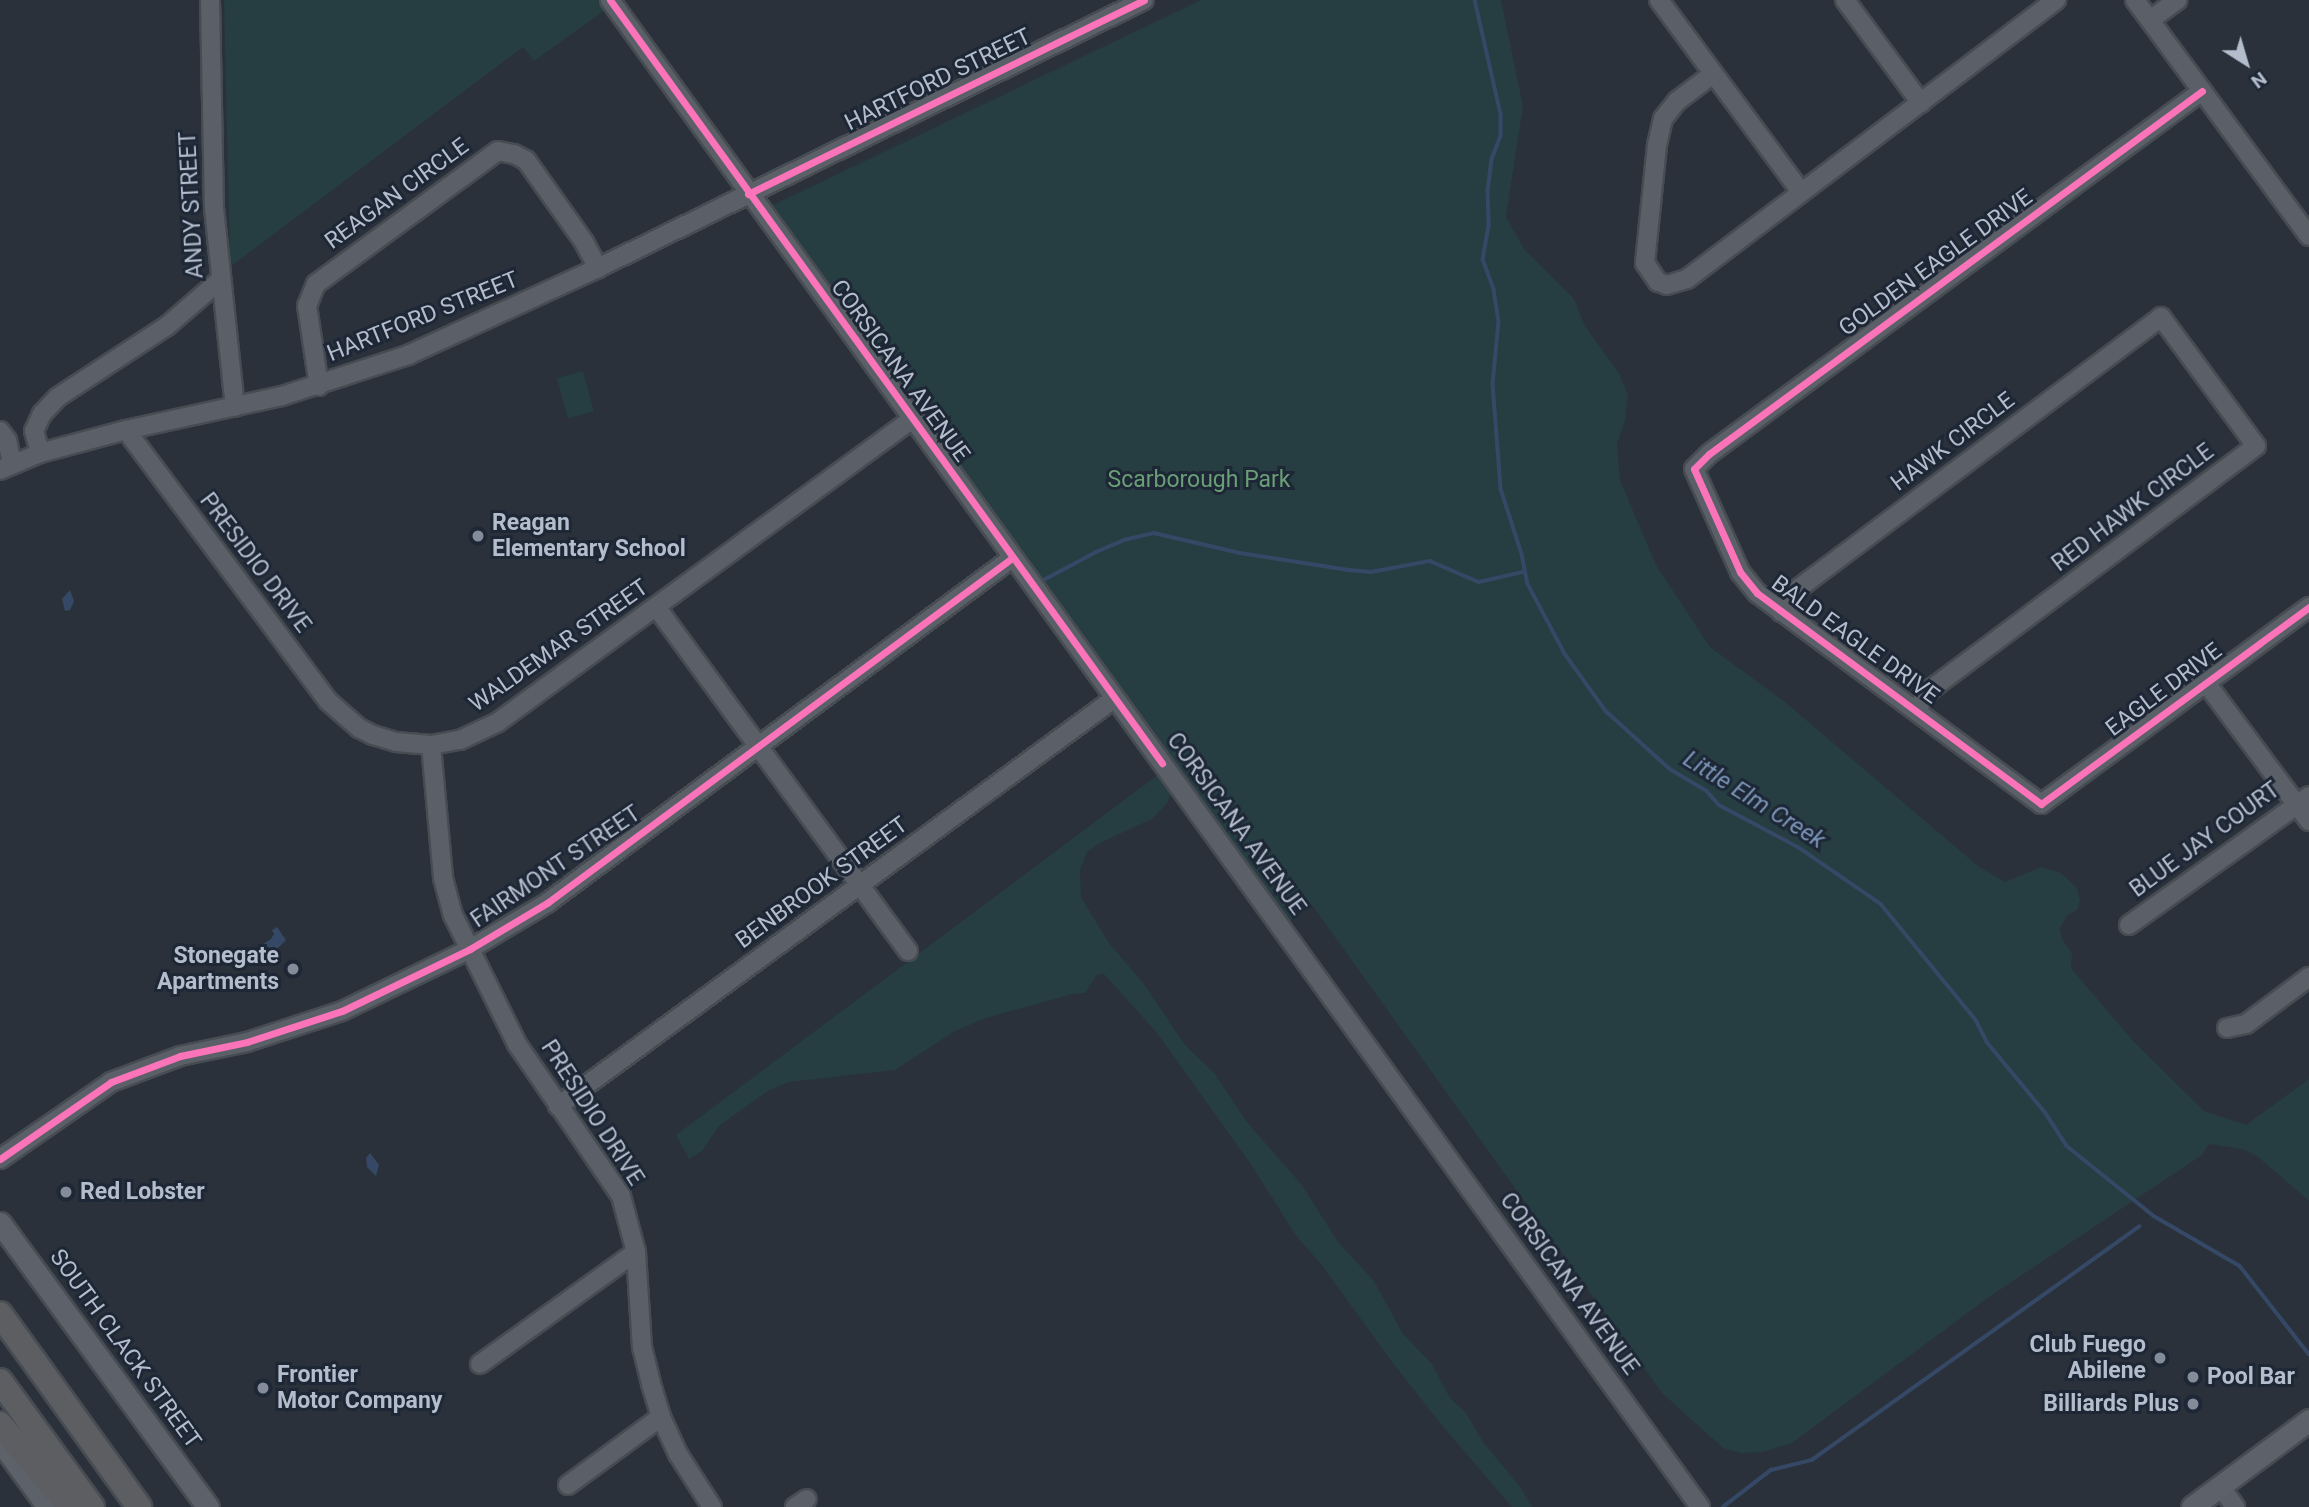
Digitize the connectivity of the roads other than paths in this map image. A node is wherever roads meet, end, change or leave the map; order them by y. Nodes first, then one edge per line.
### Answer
1 (210, 0) edge
2 (610, 0) edge
3 (1144, 0) edge
4 (1660, 0) edge
5 (1845, 0) edge
6 (2056, 0) edge
7 (2135, 0) edge
8 (2178, 0) edge
9 (2033, 7) edge
10 (2150, 20) junction
11 (1713, 74) junction
12 (2202, 91) junction
13 (1921, 103) junction
14 (1801, 192) junction
15 (748, 194) junction
16 (2309, 236) edge
17 (598, 268) junction
18 (219, 281) junction
19 (2161, 317) joint
20 (319, 386) junction
21 (235, 407) junction
22 (911, 420) junction
23 (126, 430) junction
24 (0, 431) edge
25 (40, 453) junction
26 (6, 467) edge
27 (1695, 469) joint
28 (1013, 558) junction
29 (2309, 607) edge
30 (657, 608) junction
31 (1782, 612) junction
32 (2206, 683) junction
33 (1115, 698) junction
34 (1917, 709) junction
35 (350, 722) joint
36 (431, 745) junction
37 (758, 747) junction
38 (2303, 801) edge
39 (2041, 804) joint
40 (2309, 821) edge
41 (859, 886) junction
42 (2129, 925) dead end
43 (470, 949) junction
44 (908, 951) dead end
45 (2309, 977) edge
46 (2227, 1028) dead end
47 (558, 1106) junction
48 (0, 1158) edge
49 (0, 1223) edge
50 (636, 1252) junction
51 (0, 1314) edge
52 (480, 1364) dead end
53 (0, 1381) edge
54 (661, 1417) junction
55 (2309, 1420) edge
56 (0, 1424) edge
57 (0, 1441) edge
58 (568, 1485) dead end
59 (2220, 1486) junction
60 (48, 1507) edge
61 (70, 1507) edge
62 (92, 1507) edge
63 (139, 1507) edge
64 (208, 1507) edge
65 (712, 1507) edge
66 (1700, 1507) edge
67 (2192, 1507) edge
68 (2235, 1507) edge

1 - 18 street, ANDY STREET
2 - 15 street, CORSICANA AVENUE
3 - 15 street, HARTFORD STREET
4 - 11 street
5 - 13 street
6 - 9 street
7 - 10 street
8 - 10 street
9 - 13 street
10 - 12 street
11 - 14 street
11 - 14 street
12 - 16 street
12 - 27 street, GOLDEN EAGLE DRIVE
13 - 14 street
15 - 17 street, HARTFORD STREET
15 - 22 street, CORSICANA AVENUE
17 - 20 street, HARTFORD STREET
17 - 20 street, REAGAN CIRCLE
18 - 21 street, ANDY STREET
18 - 25 street
19 - 31 street, HAWK CIRCLE
19 - 34 street, RED HAWK CIRCLE
20 - 21 street, HARTFORD STREET
21 - 23 street, HARTFORD STREET
22 - 28 street, CORSICANA AVENUE
22 - 30 street, WALDEMAR STREET
23 - 25 street, HARTFORD STREET
23 - 35 street, PRESIDIO DRIVE
24 - 26 street
25 - 26 street, HARTFORD STREET
27 - 31 street, BALD EAGLE DRIVE
28 - 33 street, CORSICANA AVENUE
28 - 37 street, FAIRMONT STREET
29 - 32 street, EAGLE DRIVE
30 - 36 street, WALDEMAR STREET
30 - 37 street
31 - 34 street, BALD EAGLE DRIVE
32 - 38 street
32 - 39 street, EAGLE DRIVE
33 - 41 street, BENBROOK STREET
33 - 66 street, CORSICANA AVENUE
34 - 39 street, BALD EAGLE DRIVE
35 - 36 street, WALDEMAR STREET
36 - 43 street, PRESIDIO DRIVE
37 - 41 street
37 - 43 street, FAIRMONT STREET
38 - 40 street
38 - 42 street, BLUE JAY COURT
41 - 44 street
41 - 47 street, BENBROOK STREET
43 - 47 street, PRESIDIO DRIVE
43 - 48 street, FAIRMONT STREET
45 - 46 street
47 - 50 street, PRESIDIO DRIVE
49 - 64 main road, SOUTH CLACK STREET
50 - 52 street
50 - 54 street, PRESIDIO DRIVE
51 - 63 highway
53 - 62 highway
54 - 58 street
54 - 65 street, PRESIDIO DRIVE
55 - 59 main road
56 - 61 highway
57 - 60 main road
59 - 67 main road
59 - 68 street

